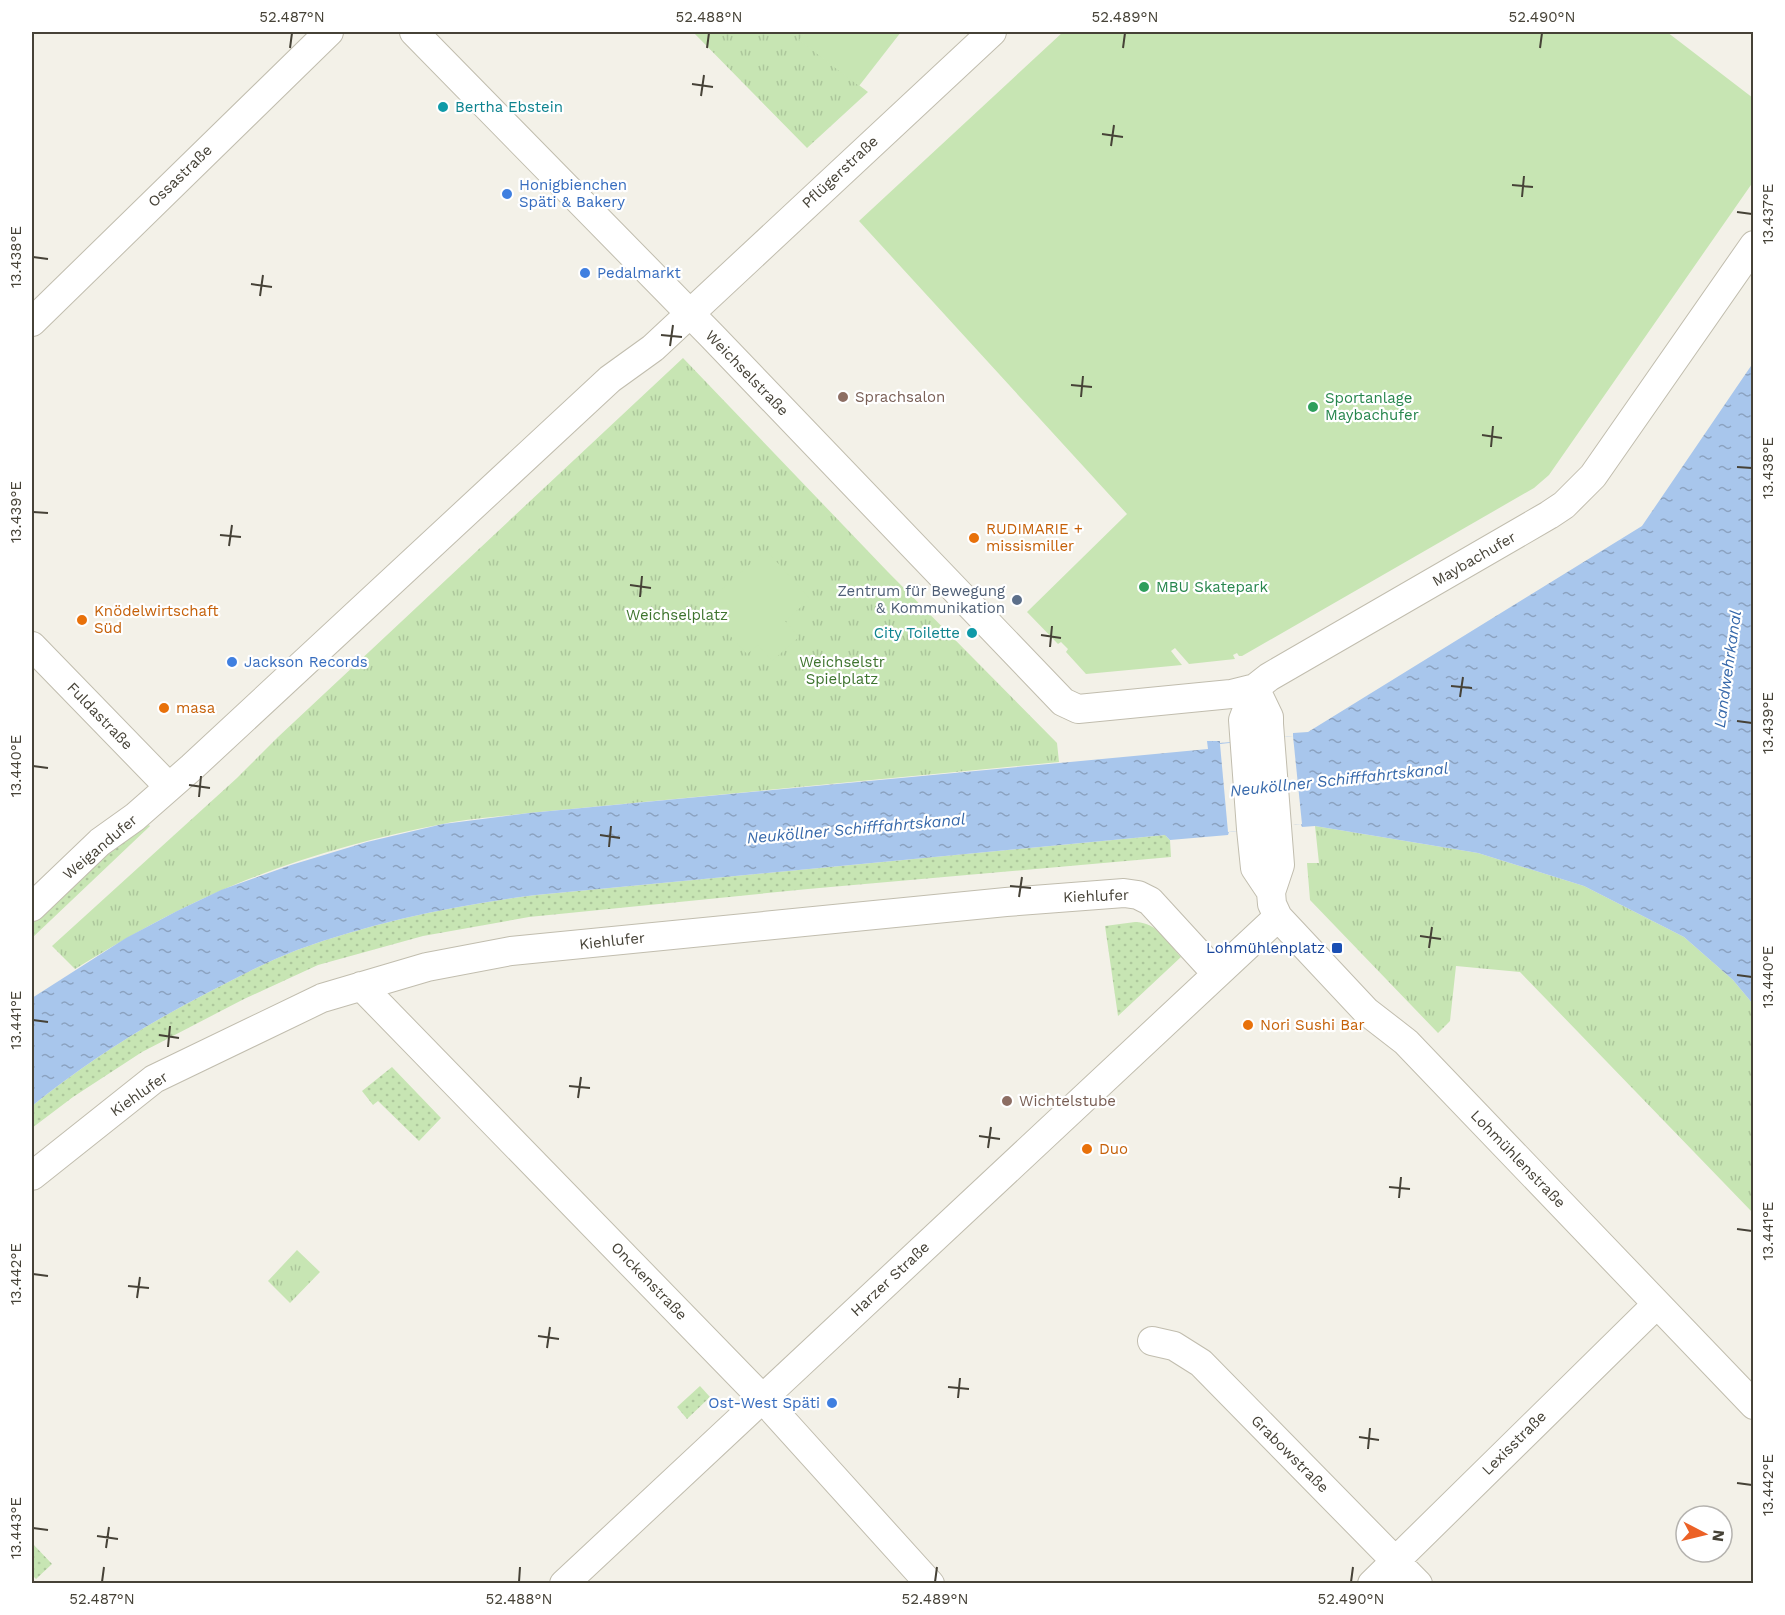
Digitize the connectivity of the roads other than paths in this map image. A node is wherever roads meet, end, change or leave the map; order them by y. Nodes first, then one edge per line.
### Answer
1 (329, 32) edge
2 (414, 32) edge
3 (992, 32) edge
4 (1754, 245) edge
5 (689, 314) junction
6 (32, 322) edge
7 (32, 646) edge
8 (1256, 688) junction
9 (1083, 708) joint
10 (169, 787) junction
11 (1274, 904) junction
12 (32, 907) edge
13 (1216, 973) junction
14 (361, 986) junction
15 (32, 1176) edge
16 (1657, 1304) junction
17 (1152, 1341) dead end
18 (762, 1398) junction
19 (1754, 1405) edge
20 (1396, 1560) junction
21 (575, 1580) edge
22 (930, 1584) edge
23 (1372, 1584) edge
24 (1418, 1584) edge

1 - 6 street, Ossastraße
2 - 5 street, Weichselstraße
3 - 5 street, Pflügerstraße
4 - 8 street, Maybachufer
5 - 9 street, Weichselstraße
5 - 10 street
7 - 10 street, Fuldastraße
8 - 9 street, Maybachufer
8 - 11 street
10 - 12 street, Weigandufer
11 - 13 street
11 - 16 street, Lohmühlenstraße
13 - 14 street, Kiehlufer
13 - 18 street, Harzer Straße
14 - 15 street, Kiehlufer
14 - 18 street, Onckenstraße
16 - 19 street, Lohmühlenstraße
16 - 20 street, Lexisstraße
17 - 20 street, Grabowstraße
18 - 21 street, Harzer Straße
18 - 22 street, Onckenstraße
20 - 23 street, Lexisstraße
20 - 24 street, Grabowstraße

